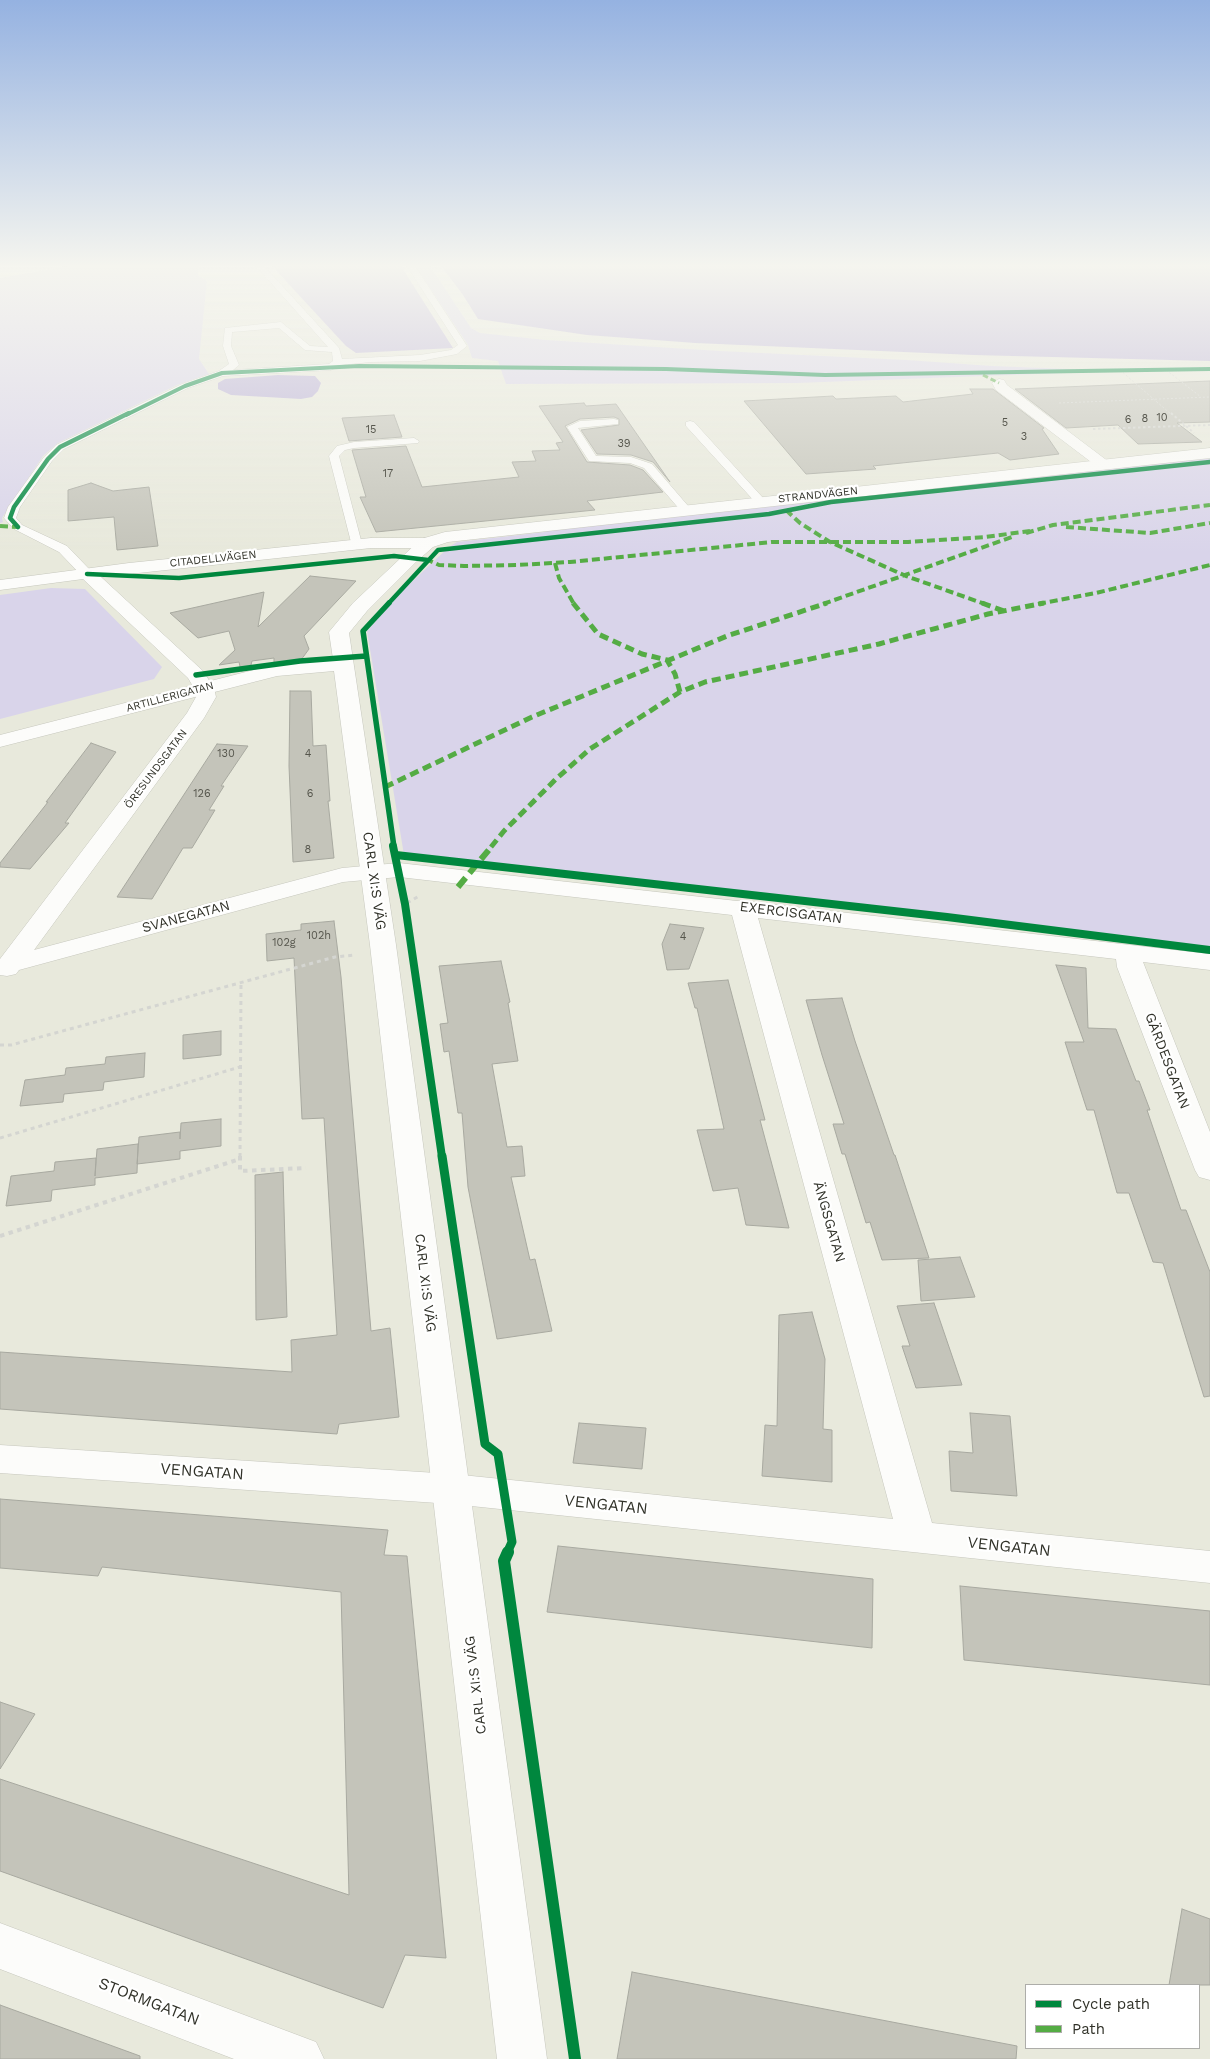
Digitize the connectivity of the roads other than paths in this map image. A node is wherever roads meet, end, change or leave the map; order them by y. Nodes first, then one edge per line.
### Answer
1 (233, 362) edge
2 (338, 362) edge
3 (222, 373) junction
4 (999, 383) dead end
5 (614, 422) dead end
6 (690, 424) dead end
7 (414, 441) dead end
8 (1210, 453) edge
9 (1104, 465) junction
10 (760, 501) junction
11 (685, 509) junction
12 (427, 543) junction
13 (356, 544) junction
14 (87, 574) junction
15 (0, 585) edge
16 (342, 664) junction
17 (204, 688) junction
18 (0, 742) edge
19 (372, 871) junction
20 (742, 907) junction
21 (1128, 952) junction
22 (1210, 962) edge
23 (3, 969) edge
24 (1210, 1170) edge
25 (0, 1459) edge
26 (452, 1489) junction
27 (917, 1538) junction
28 (1210, 1567) edge
29 (0, 1946) edge
30 (298, 2059) edge
31 (522, 2059) edge

1 - 3 lane
2 - 3 lane
3 - 14 lane
4 - 9 street
5 - 11 lane
6 - 10 lane
7 - 13 lane
8 - 9 street, STRANDVÄGEN
9 - 10 street, STRANDVÄGEN
10 - 11 street, STRANDVÄGEN
11 - 12 street, STRANDVÄGEN
12 - 13 street, CITADELLVÄGEN
12 - 16 street, CARL XI:S VÄG
13 - 14 street, CITADELLVÄGEN
14 - 15 street, CITADELLVÄGEN
14 - 17 street
16 - 17 street, ARTILLERIGATAN
16 - 19 street, CARL XI:S VÄG
17 - 18 street, ARTILLERIGATAN
17 - 23 street, ÖRESUNDSGATAN
19 - 20 street, EXERCISGATAN
19 - 23 street, SVANEGATAN
19 - 26 street, CARL XI:S VÄG
20 - 21 street, EXERCISGATAN
20 - 27 street, ÄNGSGATAN
21 - 22 street, EXERCISGATAN
21 - 24 street, GÄRDESGATAN
25 - 26 street, VENGATAN
26 - 27 street, VENGATAN
26 - 31 street, CARL XI:S VÄG
27 - 28 street, VENGATAN
29 - 30 street, STORMGATAN

